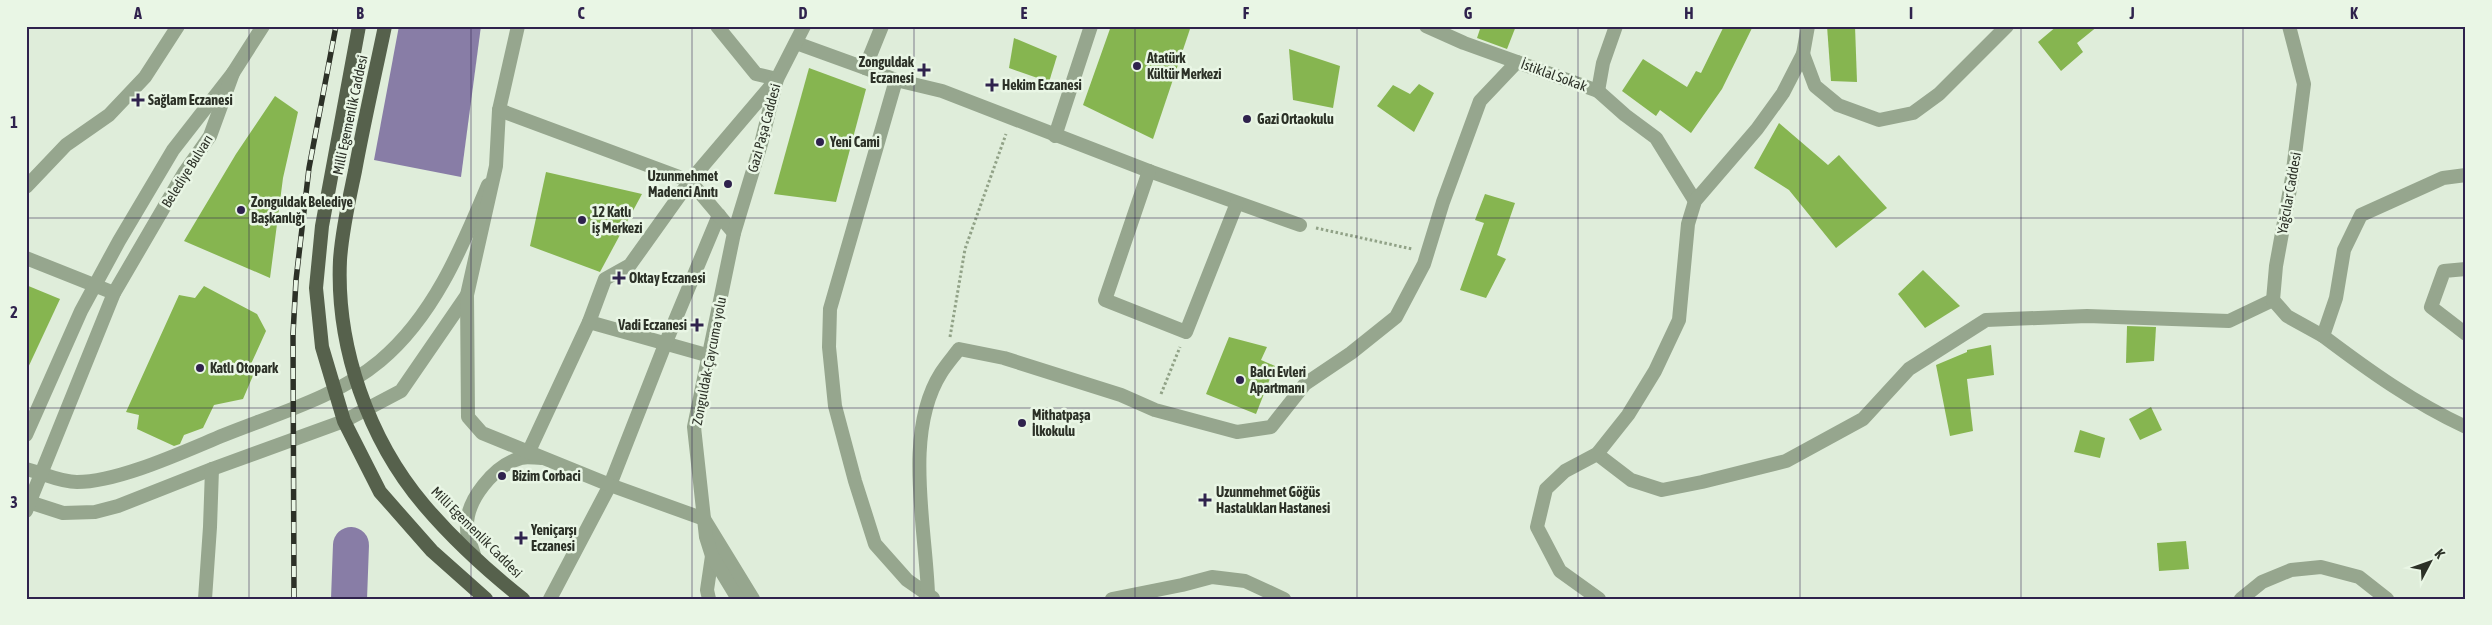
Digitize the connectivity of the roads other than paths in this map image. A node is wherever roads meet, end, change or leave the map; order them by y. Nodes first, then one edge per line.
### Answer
1 (178, 26) edge
2 (263, 26) edge
3 (359, 26) edge
4 (385, 26) edge
5 (518, 26) edge
6 (717, 26) edge
7 (804, 26) edge
8 (882, 26) edge
9 (1091, 26) edge
10 (1426, 26) edge
11 (1616, 26) edge
12 (1808, 26) edge
13 (2007, 26) edge
14 (2289, 26) edge
15 (796, 43) junction
16 (1803, 54) junction
17 (1517, 62) junction
18 (864, 68) junction
19 (233, 73) junction
20 (776, 78) junction
21 (896, 80) junction
22 (1598, 91) junction
23 (499, 110) junction
24 (1055, 136) junction
25 (496, 166) junction
26 (1150, 172) junction
27 (2466, 175) edge
28 (690, 181) junction
29 (26, 187) edge
30 (1695, 201) junction
31 (1237, 203) junction
32 (719, 216) junction
33 (1300, 225) road end
34 (734, 233) junction
35 (26, 258) edge
36 (2466, 270) edge
37 (95, 285) junction
38 (114, 293) junction
39 (467, 295) junction
40 (2273, 300) junction
41 (589, 322) junction
42 (2466, 334) edge
43 (2323, 336) junction
44 (666, 342) junction
45 (710, 356) junction
46 (356, 378) junction
47 (334, 390) junction
48 (367, 409) junction
49 (344, 422) junction
50 (2466, 426) edge
51 (26, 435) edge
52 (529, 451) junction
53 (1597, 454) junction
54 (549, 459) junction
55 (26, 468) edge
56 (212, 468) junction
57 (41, 473) junction
58 (610, 485) junction
59 (28, 507) edge
60 (704, 519) junction
61 (474, 555) junction
62 (712, 556) junction
63 (931, 597) edge
64 (205, 599) edge
65 (486, 599) edge
66 (523, 599) edge
67 (550, 599) edge
68 (709, 599) edge
69 (738, 599) edge
70 (753, 599) edge
71 (1112, 599) edge
72 (1284, 599) edge
73 (1598, 599) edge
74 (2241, 599) edge
75 (2387, 599) edge

1 - 29 street
2 - 19 street
3 - 47 highway
4 - 46 highway, Milli Egemenlik Caddesi
5 - 23 street
6 - 20 street
7 - 15 street, Gazi Paşa Caddesi
8 - 18 street
9 - 24 street
10 - 17 street, İstiklal Sokak
11 - 22 street
12 - 16 street
13 - 16 street
14 - 40 street, Yağcılar Caddesi
15 - 18 street
15 - 20 street, Gazi Paşa Caddesi
16 - 30 street
17 - 22 street, İstiklal Sokak
17 - 63 street
18 - 21 street
19 - 37 street, Belediye Bulvarı
19 - 38 street, Belediye Bulvarı
20 - 28 street
20 - 34 street, Gazi Paşa Caddesi
21 - 24 street
21 - 63 street
22 - 30 street, İstiklal Sokak
23 - 25 street
23 - 28 street
24 - 26 street
25 - 39 street
25 - 46 street
26 - 31 street
26 - 31 street
27 - 43 street
28 - 32 street
28 - 41 street
30 - 53 street
31 - 33 street
32 - 34 street
32 - 44 street
34 - 45 street, Zonguldak-Çaycuma yolu
35 - 37 street
36 - 42 street
37 - 38 street
37 - 51 street, Belediye Bulvarı
38 - 57 street, Belediye Bulvarı
39 - 48 street
39 - 52 street
40 - 43 street
40 - 53 street
41 - 44 street
41 - 52 street
43 - 50 street
44 - 45 street
44 - 58 street
45 - 60 street, Zonguldak-Çaycuma yolu
46 - 47 street
46 - 48 highway, Milli Egemenlik Caddesi
47 - 49 highway
47 - 57 street
48 - 49 street
48 - 61 highway, Milli Egemenlik Caddesi
49 - 56 street
49 - 65 highway
52 - 54 street
53 - 73 street
54 - 58 street
54 - 61 street
55 - 57 street
56 - 59 street
56 - 64 street
57 - 59 street, Belediye Bulvarı
58 - 60 street
58 - 67 street
60 - 62 street, Zonguldak-Çaycuma yolu
60 - 70 street
61 - 66 highway, Milli Egemenlik Caddesi
62 - 68 street
62 - 69 street
71 - 72 street
74 - 75 street

